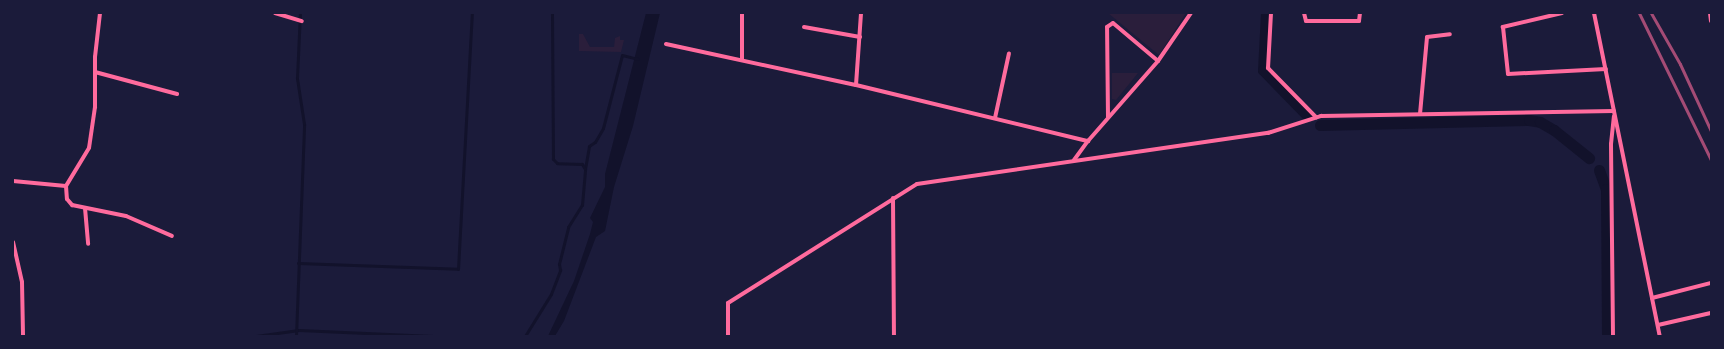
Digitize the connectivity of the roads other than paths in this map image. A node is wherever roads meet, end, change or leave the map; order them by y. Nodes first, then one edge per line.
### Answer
1 (100, 13) edge
2 (275, 13) edge
3 (742, 13) edge
4 (861, 13) edge
5 (1191, 13) edge
6 (1271, 13) edge
7 (1304, 13) edge
8 (1360, 13) edge
9 (1562, 13) edge
10 (1594, 13) edge
11 (1710, 13) edge
12 (302, 21) dead end
13 (1711, 21) edge
14 (804, 27) dead end
15 (1450, 34) dead end
16 (860, 37) junction
17 (666, 44) dead end
18 (1009, 53) dead end
19 (742, 60) junction
20 (1158, 61) junction
21 (1606, 69) junction
22 (95, 72) junction
23 (856, 85) junction
24 (177, 94) dead end
25 (1614, 111) junction
26 (1420, 114) junction
27 (1108, 117) junction
28 (1316, 117) junction
29 (995, 118) junction
30 (1088, 140) junction
31 (1074, 160) junction
32 (13, 181) edge
33 (66, 186) junction
34 (893, 198) junction
35 (85, 208) junction
36 (172, 236) dead end
37 (13, 242) edge
38 (88, 244) dead end
39 (1711, 283) edge
40 (1652, 298) junction
41 (1711, 313) edge
42 (1658, 325) junction
43 (23, 336) edge
44 (728, 336) edge
45 (894, 336) edge
46 (1613, 336) edge
47 (1660, 336) edge

1 - 22 street
2 - 12 street
3 - 19 street
4 - 16 street
5 - 20 street
6 - 28 street
7 - 8 street
9 - 21 street
10 - 21 street
11 - 13 street
14 - 16 street
15 - 26 street
16 - 23 street
17 - 19 street
18 - 29 street
19 - 23 street
20 - 27 street
20 - 27 street
21 - 25 street
22 - 24 street
22 - 33 street
23 - 29 street
25 - 26 street
25 - 40 street
25 - 46 street
26 - 28 street
27 - 30 street
28 - 31 street
29 - 30 street
30 - 31 street
31 - 34 street
32 - 33 street
33 - 35 street
34 - 44 street
34 - 45 street
35 - 36 street
35 - 38 street
37 - 43 street
39 - 40 street
40 - 42 street
41 - 42 street
42 - 47 street

